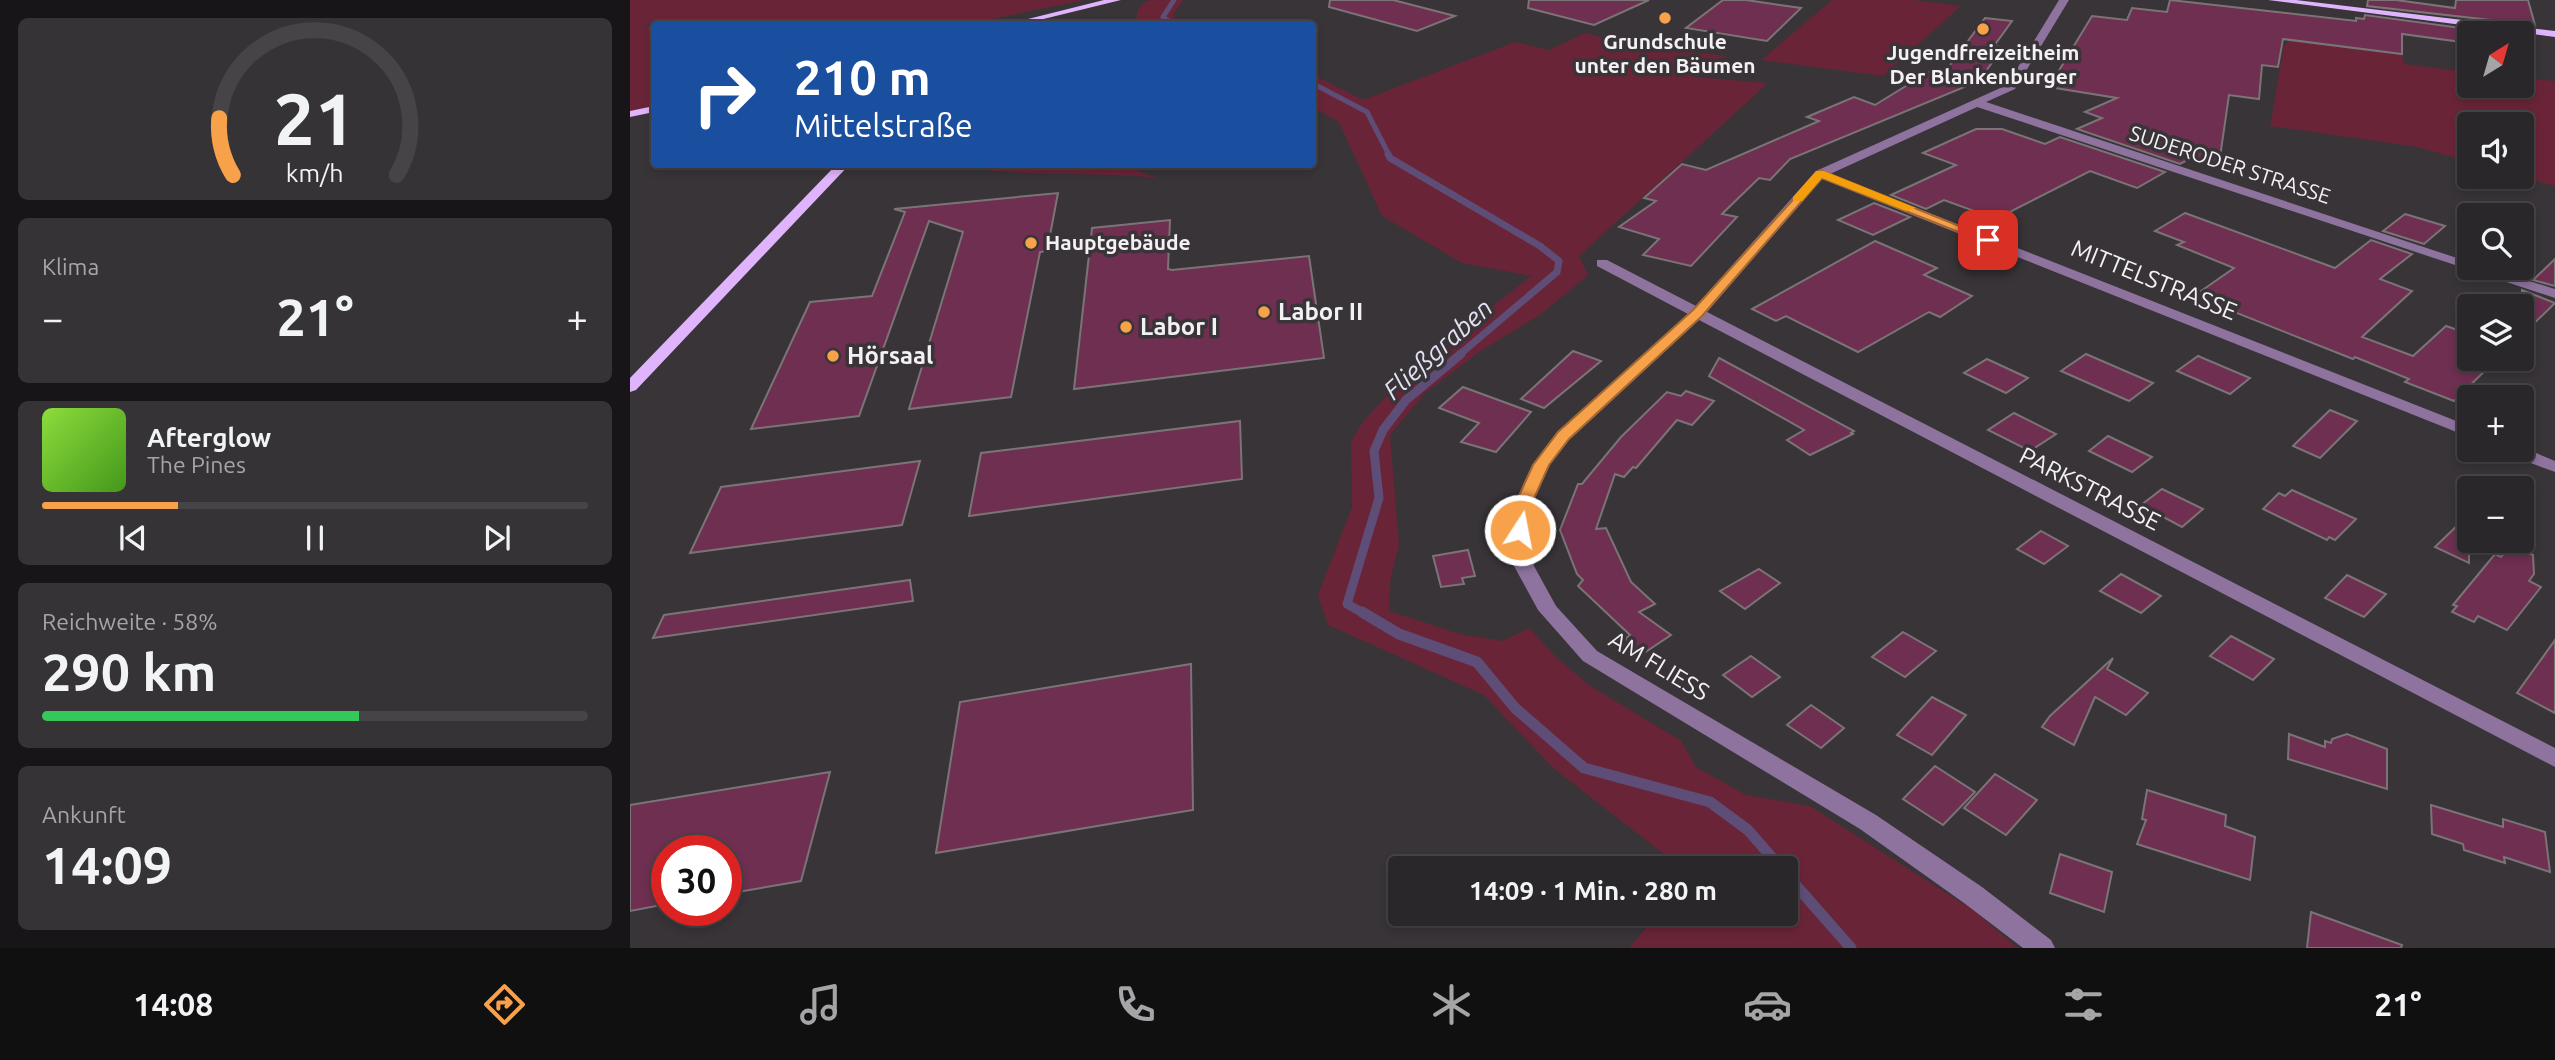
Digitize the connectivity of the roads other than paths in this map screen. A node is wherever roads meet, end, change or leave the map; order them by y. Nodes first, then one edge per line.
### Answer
1 (1116, 0) edge
2 (2064, 0) edge
3 (2273, 0) edge
4 (1026, 21) edge
5 (2554, 34) edge
6 (1977, 103) junction
7 (651, 110) edge
8 (630, 114) edge
9 (840, 168) edge
10 (1820, 174) junction
11 (2457, 262) edge
12 (1602, 263) dead end
13 (2510, 280) edge
14 (2555, 295) edge
15 (1698, 313) junction
16 (630, 387) edge
17 (2457, 427) edge
18 (2534, 458) edge
19 (2555, 467) edge
20 (2555, 758) edge
21 (2042, 948) edge

1 - 4 main road
2 - 6 street
3 - 5 main road
6 - 10 street
6 - 11 street, SUDERODER STRASSE
7 - 8 main road
9 - 16 main road
10 - 15 street, AM FLIESS
10 - 17 street, MITTELSTRASSE
12 - 15 street, PARKSTRASSE
13 - 14 street
15 - 20 street, PARKSTRASSE
15 - 21 street, AM FLIESS
18 - 19 street

